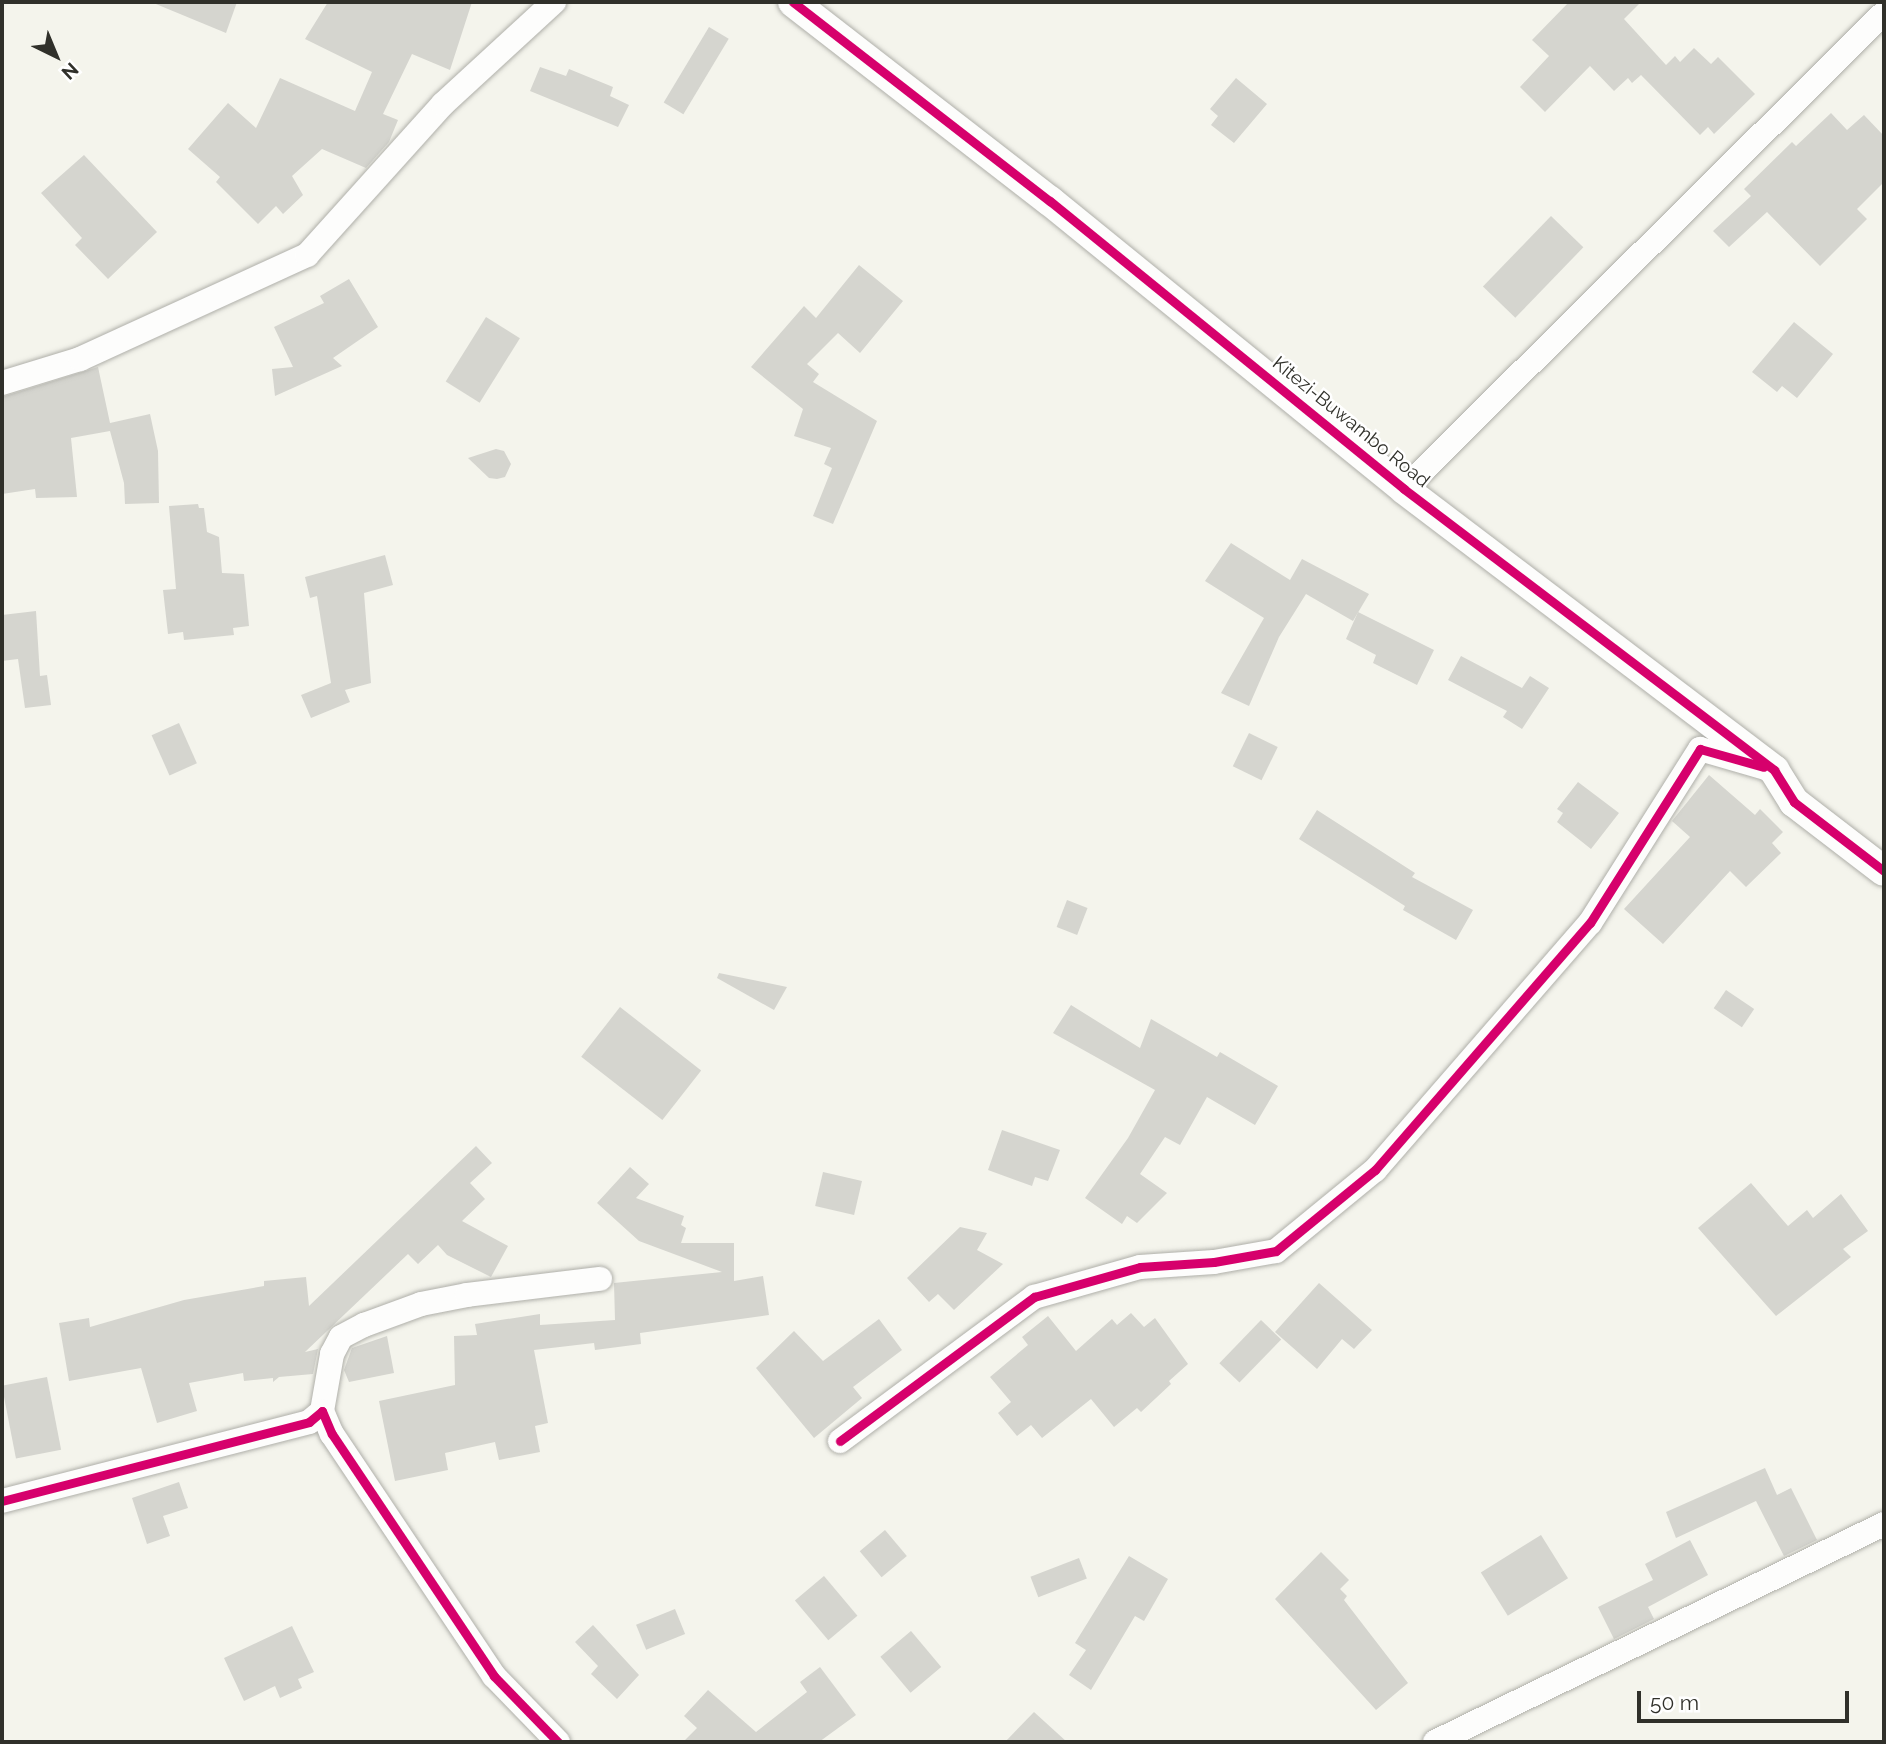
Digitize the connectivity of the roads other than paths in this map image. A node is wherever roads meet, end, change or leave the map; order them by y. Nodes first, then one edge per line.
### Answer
1 (554, 2) edge
2 (793, 2) edge
3 (1884, 13) edge
4 (2, 383) edge
5 (1404, 489) junction
6 (1774, 770) junction
7 (1884, 871) edge
8 (600, 1279) dead end
9 (322, 1411) junction
10 (840, 1441) dead end
11 (2, 1501) edge
12 (1884, 1524) edge
13 (558, 1742) edge
14 (1434, 1742) edge

1 - 4 street
2 - 5 street, Kitezi-Buwambo Road
3 - 5 street
5 - 6 street, Kitezi-Buwambo Road
6 - 7 street, Kitezi-Buwambo Road
6 - 10 street
8 - 9 street
9 - 11 street
9 - 13 street
12 - 14 street

